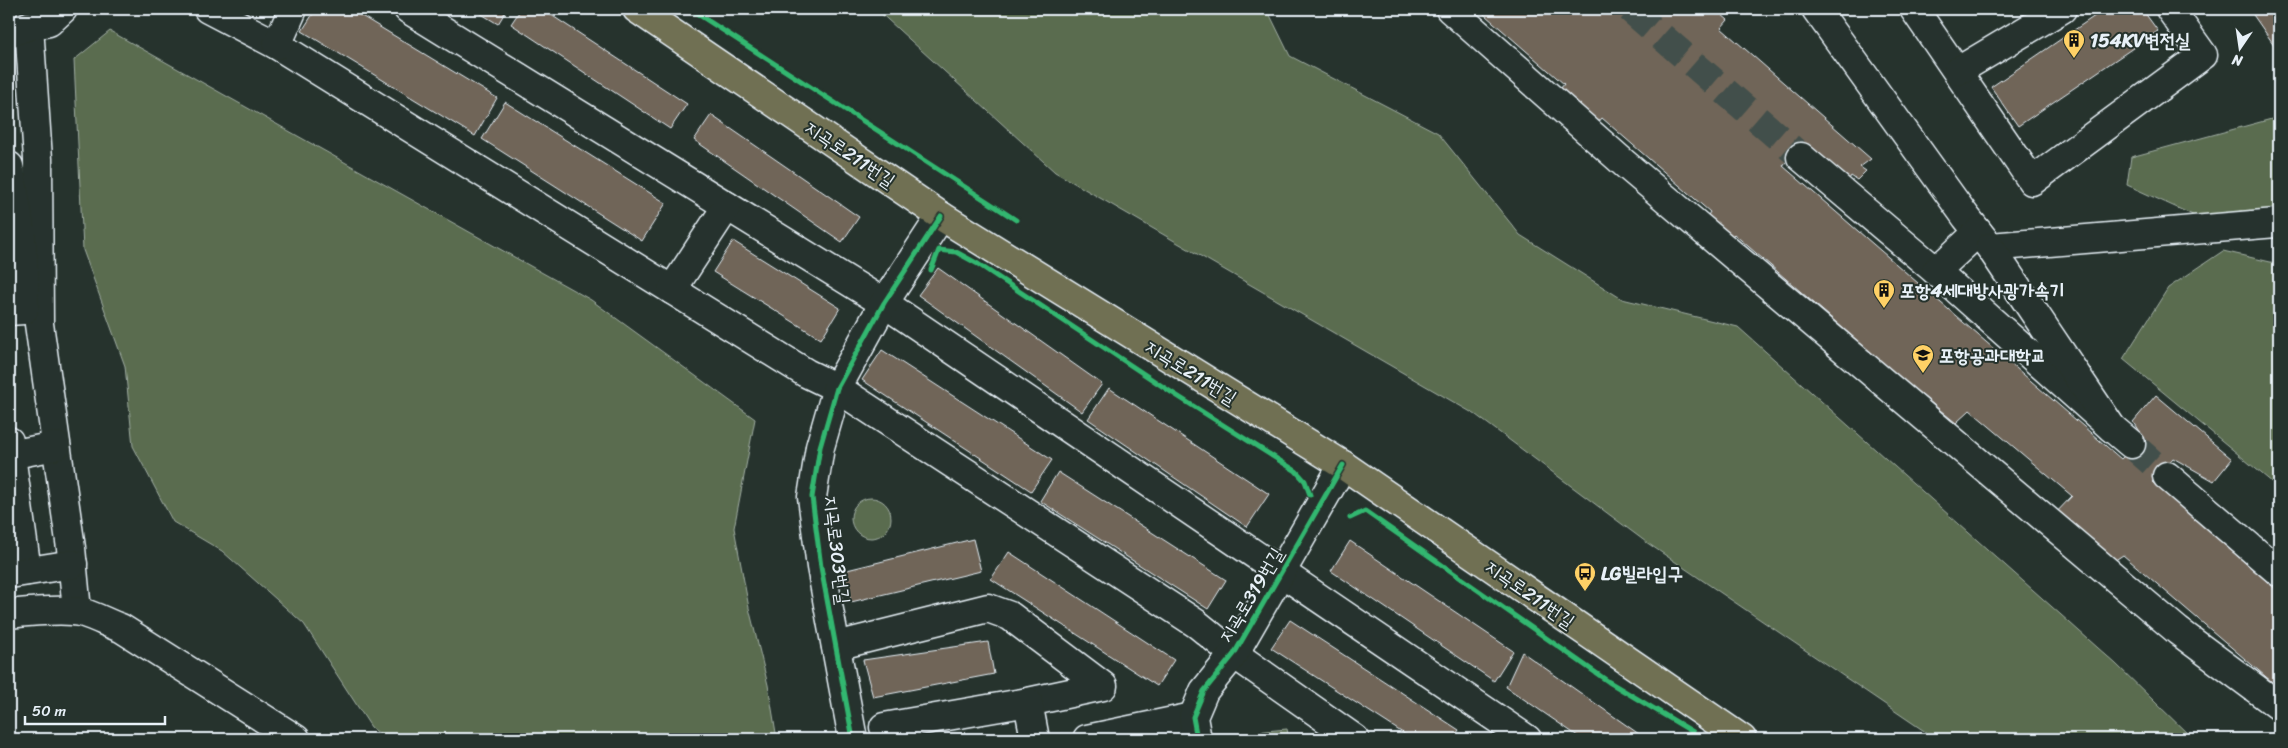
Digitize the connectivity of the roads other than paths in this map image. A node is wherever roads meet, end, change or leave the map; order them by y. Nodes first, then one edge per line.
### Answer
1 (63, 9) edge
2 (208, 9) edge
3 (293, 9) edge
4 (408, 9) edge
5 (637, 9) edge
6 (1450, 9) edge
7 (1914, 9) edge
8 (2062, 9) edge
9 (2170, 9) edge
10 (1818, 10) edge
11 (19, 30) edge
12 (277, 45) junction
13 (1958, 71) junction
14 (1801, 157) tunnel mouth
15 (9, 166) edge
16 (727, 206) junction
17 (941, 216) junction
18 (2279, 224) edge
19 (1984, 240) junction
20 (1936, 271) junction
21 (672, 290) junction
22 (884, 303) junction
23 (9, 311) edge
24 (39, 324) junction
25 (9, 326) edge
26 (837, 388) junction
27 (56, 446) junction
28 (9, 450) edge
29 (1343, 465) junction
30 (2167, 476) tunnel mouth
31 (72, 564) junction
32 (2279, 572) edge
33 (18, 573) edge
34 (1282, 574) junction
35 (76, 612) junction
36 (9, 614) edge
37 (836, 646) junction
38 (1234, 654) junction
39 (1028, 702) junction
40 (2279, 706) edge
41 (884, 727) dead end
42 (1195, 728) edge
43 (296, 739) edge
44 (853, 739) edge
45 (1036, 739) edge
46 (1087, 739) edge
47 (1355, 739) edge
48 (1527, 739) edge
49 (1742, 739) edge

1 - 11 street
2 - 12 street
3 - 12 street
4 - 16 street
5 - 17 main road, 지곡로211번길
6 - 40 street
7 - 13 street
8 - 13 street
9 - 13 street
10 - 19 street
11 - 24 street
12 - 21 street
14 - 20 street
15 - 23 street
16 - 21 street
16 - 22 street
17 - 22 street, 지곡로303번길
17 - 29 main road, 지곡로211번길
18 - 19 street
19 - 20 street
19 - 20 street
21 - 26 street
22 - 26 street, 지곡로303번길
22 - 34 street
24 - 25 street
24 - 27 street
26 - 37 street, 지곡로303번길
26 - 38 street
27 - 28 street
27 - 31 street
28 - 33 street
29 - 34 street, 지곡로319번길
29 - 49 main road, 지곡로211번길
30 - 32 street
31 - 33 street
31 - 35 street
34 - 38 street, 지곡로319번길
34 - 48 street
35 - 36 street
35 - 43 street
37 - 39 street
37 - 44 street, 지곡로303번길
38 - 42 street, 지곡로319번길
38 - 47 street
39 - 41 street
39 - 45 street
42 - 46 street

